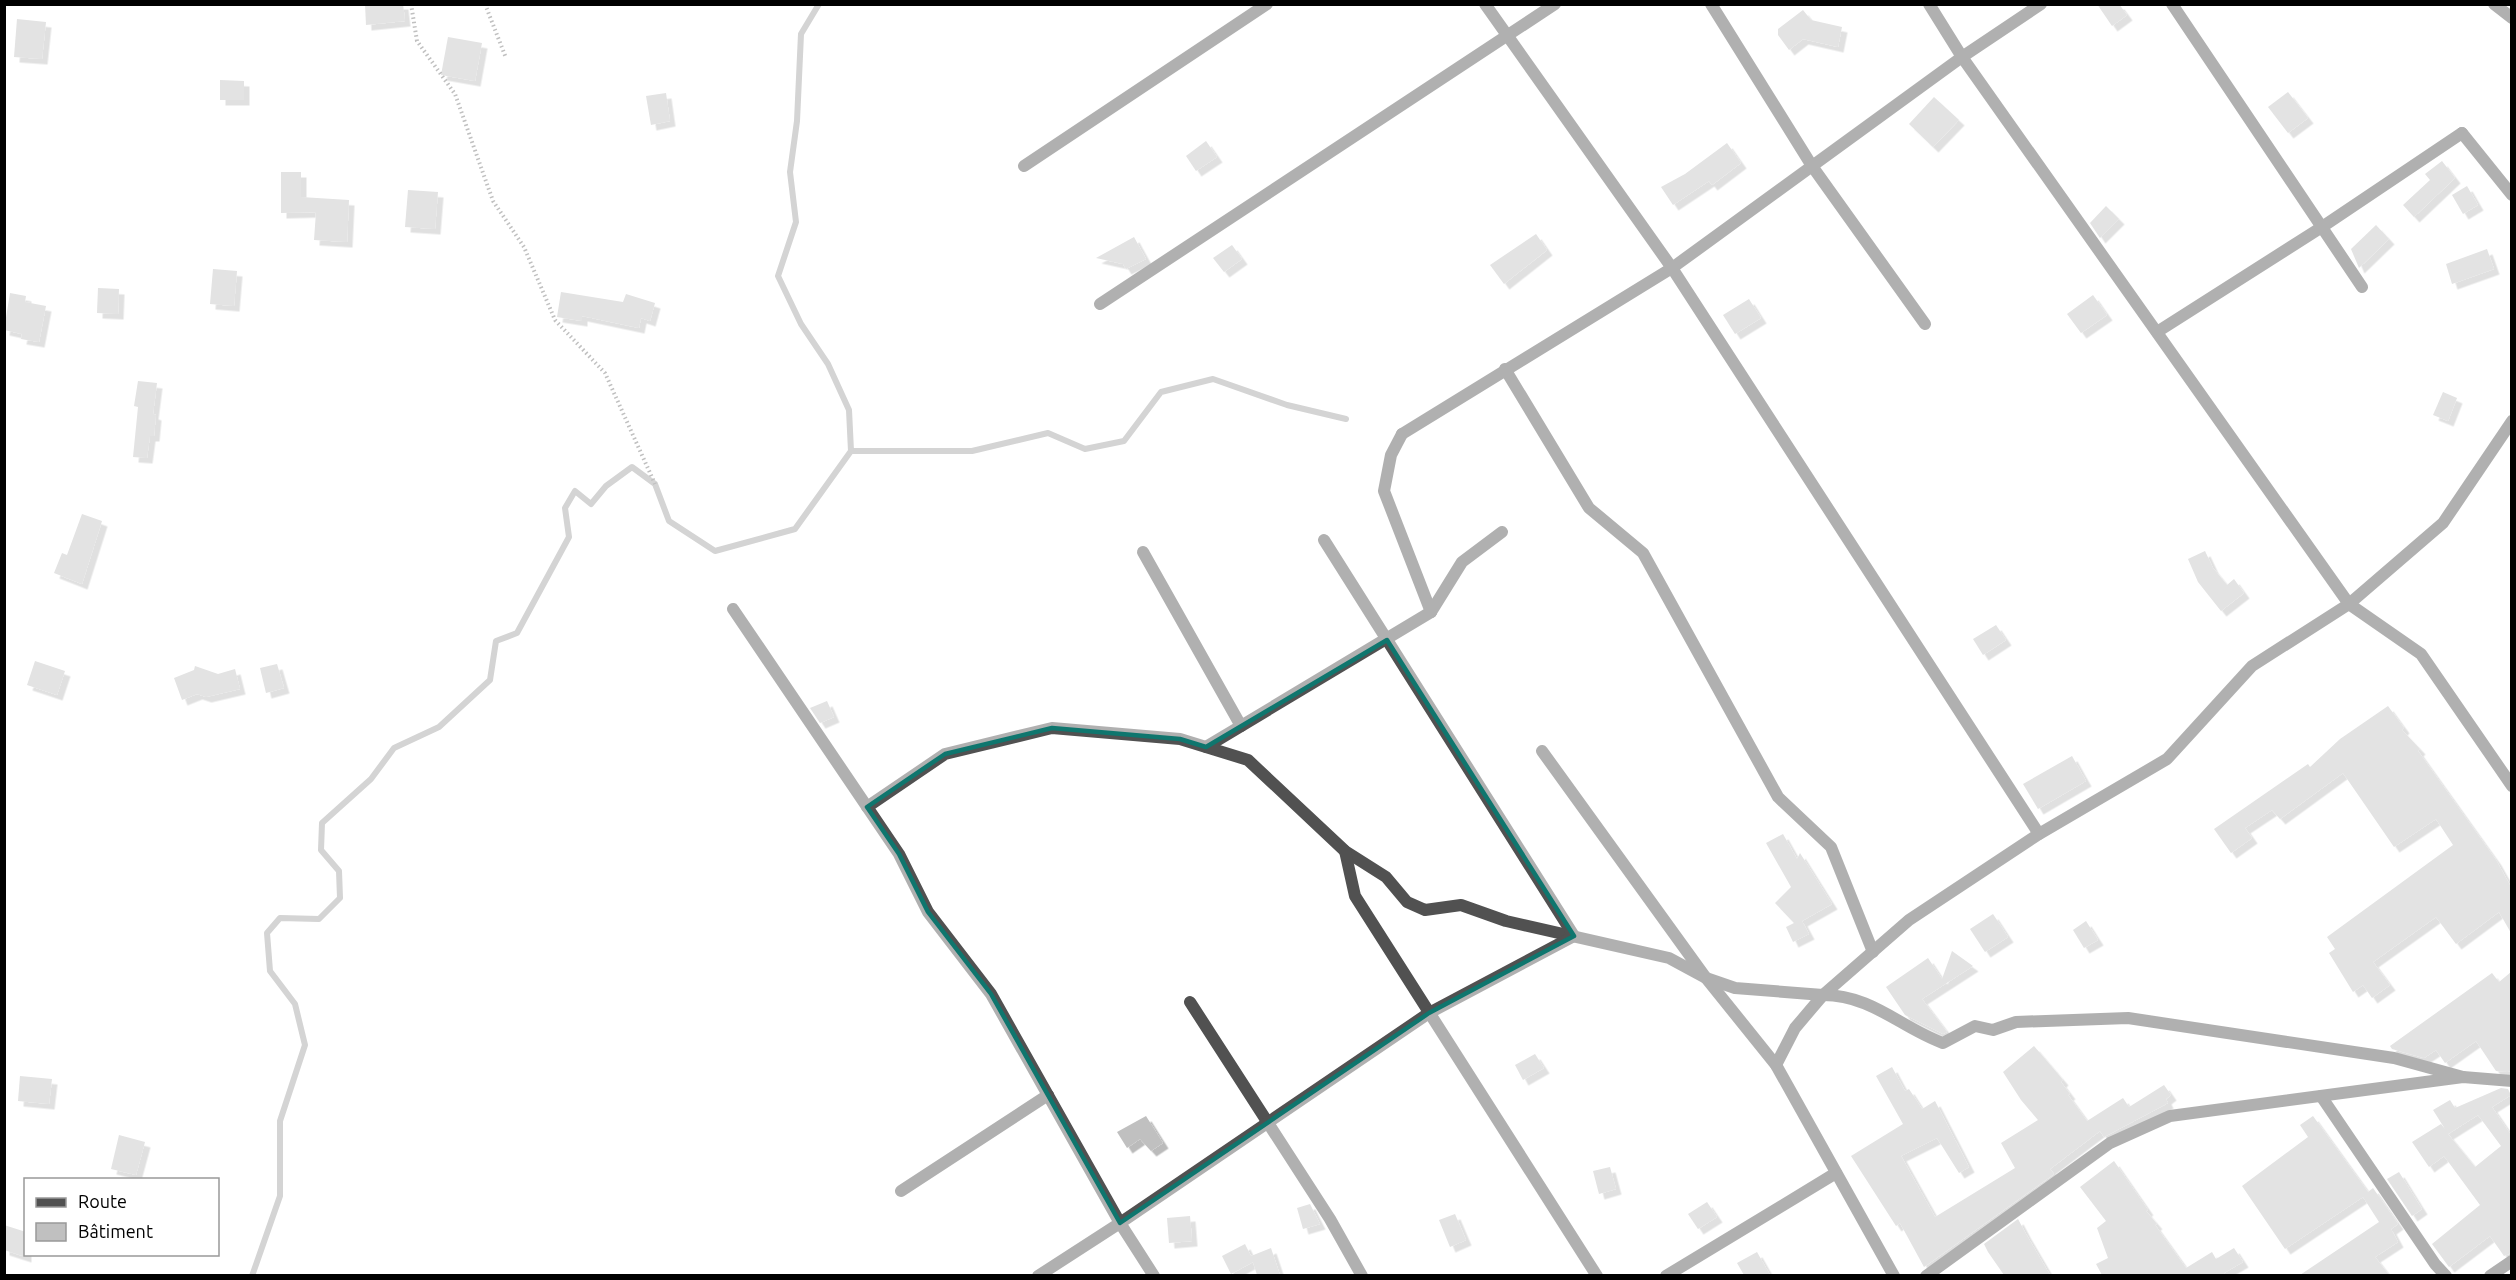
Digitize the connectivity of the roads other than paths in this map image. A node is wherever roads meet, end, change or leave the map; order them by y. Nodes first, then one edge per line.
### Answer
1 (1267, 4) edge
2 (1485, 4) edge
3 (1555, 4) edge
4 (1711, 4) edge
5 (1929, 4) edge
6 (2041, 4) edge
7 (2172, 4) edge
8 (2494, 4) edge
9 (2511, 18) edge
10 (1505, 36) junction
11 (1962, 57) junction
12 (1024, 166) dead end
13 (1812, 166) junction
14 (2511, 195) edge
15 (2322, 227) junction
16 (1672, 268) junction
17 (2362, 287) dead end
18 (1100, 304) dead end
19 (1925, 324) dead end
20 (2157, 332) junction
21 (1505, 369) junction
22 (2511, 421) edge
23 (1502, 532) dead end
24 (1324, 540) dead end
25 (1143, 552) dead end
26 (2349, 604) junction
27 (733, 609) dead end
28 (1431, 612) junction
29 (1387, 640) junction
30 (1241, 726) junction
31 (1206, 747) junction
32 (1542, 751) dead end
33 (2511, 786) edge
34 (867, 807) junction
35 (2039, 834) junction
36 (1345, 851) junction
37 (1574, 936) junction
38 (1873, 952) junction
39 (1706, 978) junction
40 (1823, 995) junction
41 (1190, 1002) dead end
42 (1430, 1013) junction
43 (1776, 1065) junction
44 (2463, 1077) junction
45 (2511, 1081) edge
46 (1048, 1095) junction
47 (2321, 1096) junction
48 (1268, 1122) junction
49 (1836, 1173) junction
50 (901, 1191) dead end
51 (1120, 1223) junction
52 (2511, 1261) edge
53 (1038, 1275) edge
54 (1154, 1275) edge
55 (1362, 1275) edge
56 (1597, 1275) edge
57 (1666, 1275) edge
58 (1894, 1275) edge
59 (1926, 1275) edge
60 (2446, 1275) edge
61 (2490, 1275) edge

1 - 12 street
2 - 10 street
3 - 10 street
4 - 13 street
5 - 11 street
6 - 11 street
7 - 15 street
8 - 9 street
10 - 16 street
10 - 18 street
11 - 13 street
11 - 20 street
13 - 16 street
13 - 19 street
14 - 15 street
15 - 17 street
15 - 20 street
16 - 21 street
16 - 35 street
20 - 26 street
21 - 28 street
21 - 38 street
22 - 26 street
23 - 28 street
24 - 29 street
25 - 30 street
26 - 33 street
26 - 35 street
27 - 34 street
28 - 29 street
29 - 30 street
29 - 37 street
30 - 31 street
31 - 34 street
31 - 36 street
32 - 39 street
34 - 46 street
35 - 38 street
36 - 37 street
36 - 42 street
37 - 39 street
37 - 42 street
38 - 40 street
39 - 40 street
39 - 43 street
40 - 43 street
40 - 44 street
41 - 48 street
42 - 48 street
42 - 56 street
43 - 49 street
44 - 45 street
44 - 47 street
46 - 50 street
46 - 51 street
47 - 59 street
47 - 60 street
48 - 51 street
48 - 55 street
49 - 57 street
49 - 58 street
51 - 53 street
51 - 54 street
52 - 61 street

